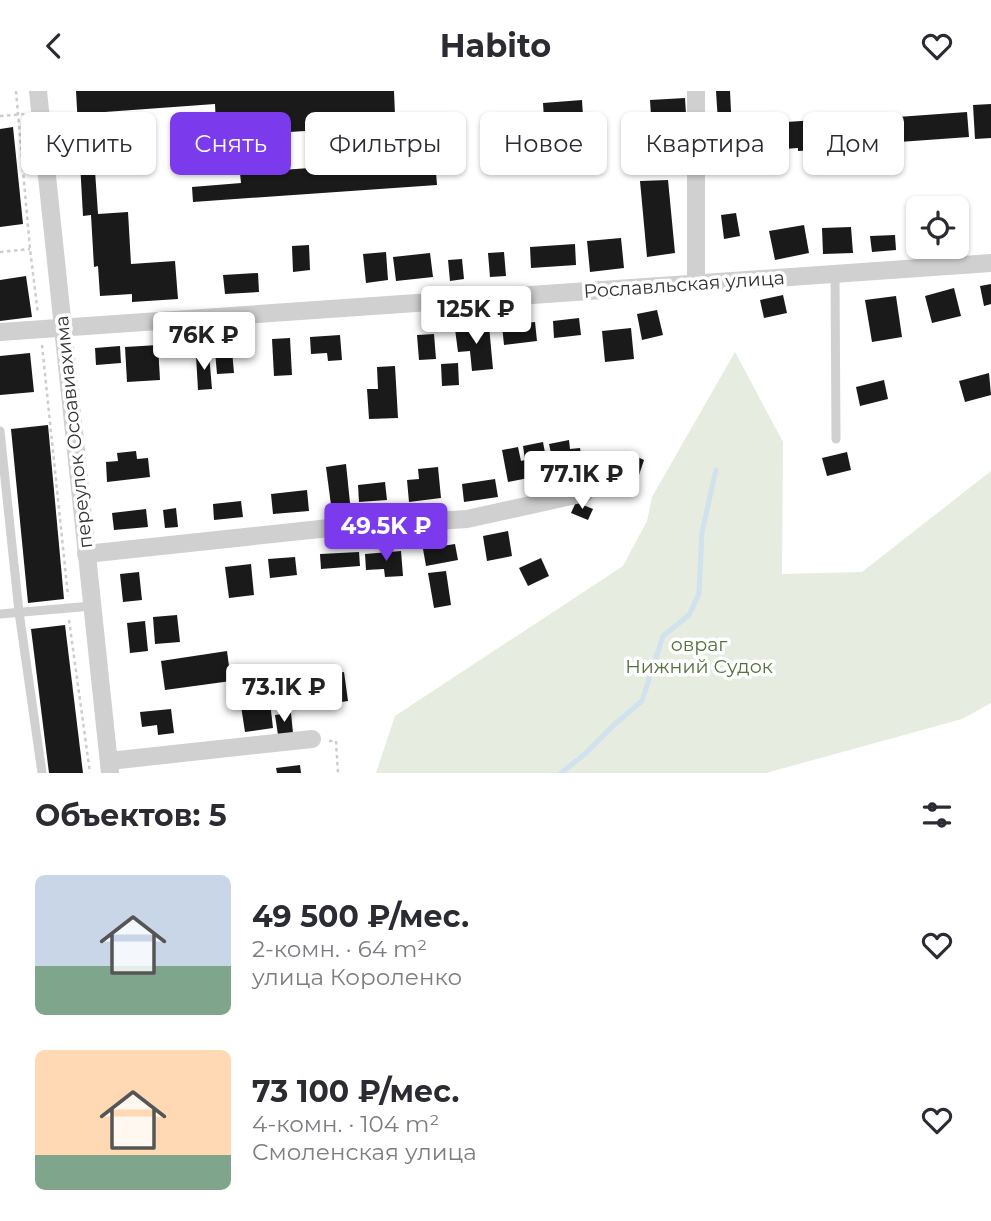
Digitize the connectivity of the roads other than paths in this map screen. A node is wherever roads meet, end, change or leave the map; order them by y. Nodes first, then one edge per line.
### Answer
1 (38, 91) edge
2 (696, 91) edge
3 (991, 263) edge
4 (835, 274) junction
5 (696, 283) junction
6 (62, 328) junction
7 (0, 332) edge
8 (0, 431) edge
9 (836, 439) dead end
10 (585, 493) dead end
11 (86, 554) junction
12 (92, 605) junction
13 (19, 612) junction
14 (0, 614) edge
15 (312, 739) road end
16 (109, 767) edge
17 (42, 773) edge

1 - 6 street, переулок Осоавиахима
2 - 5 street
3 - 4 street, Рославльская улица
4 - 5 street, Рославльская улица
4 - 9 lane
5 - 6 street, Рославльская улица
6 - 7 street, Рославльская улица
6 - 11 street, переулок Осоавиахима
8 - 13 lane
10 - 11 street
11 - 12 street, переулок Осоавиахима
12 - 13 lane
12 - 16 street, переулок Осоавиахима
13 - 14 lane
13 - 17 lane
15 - 16 street

